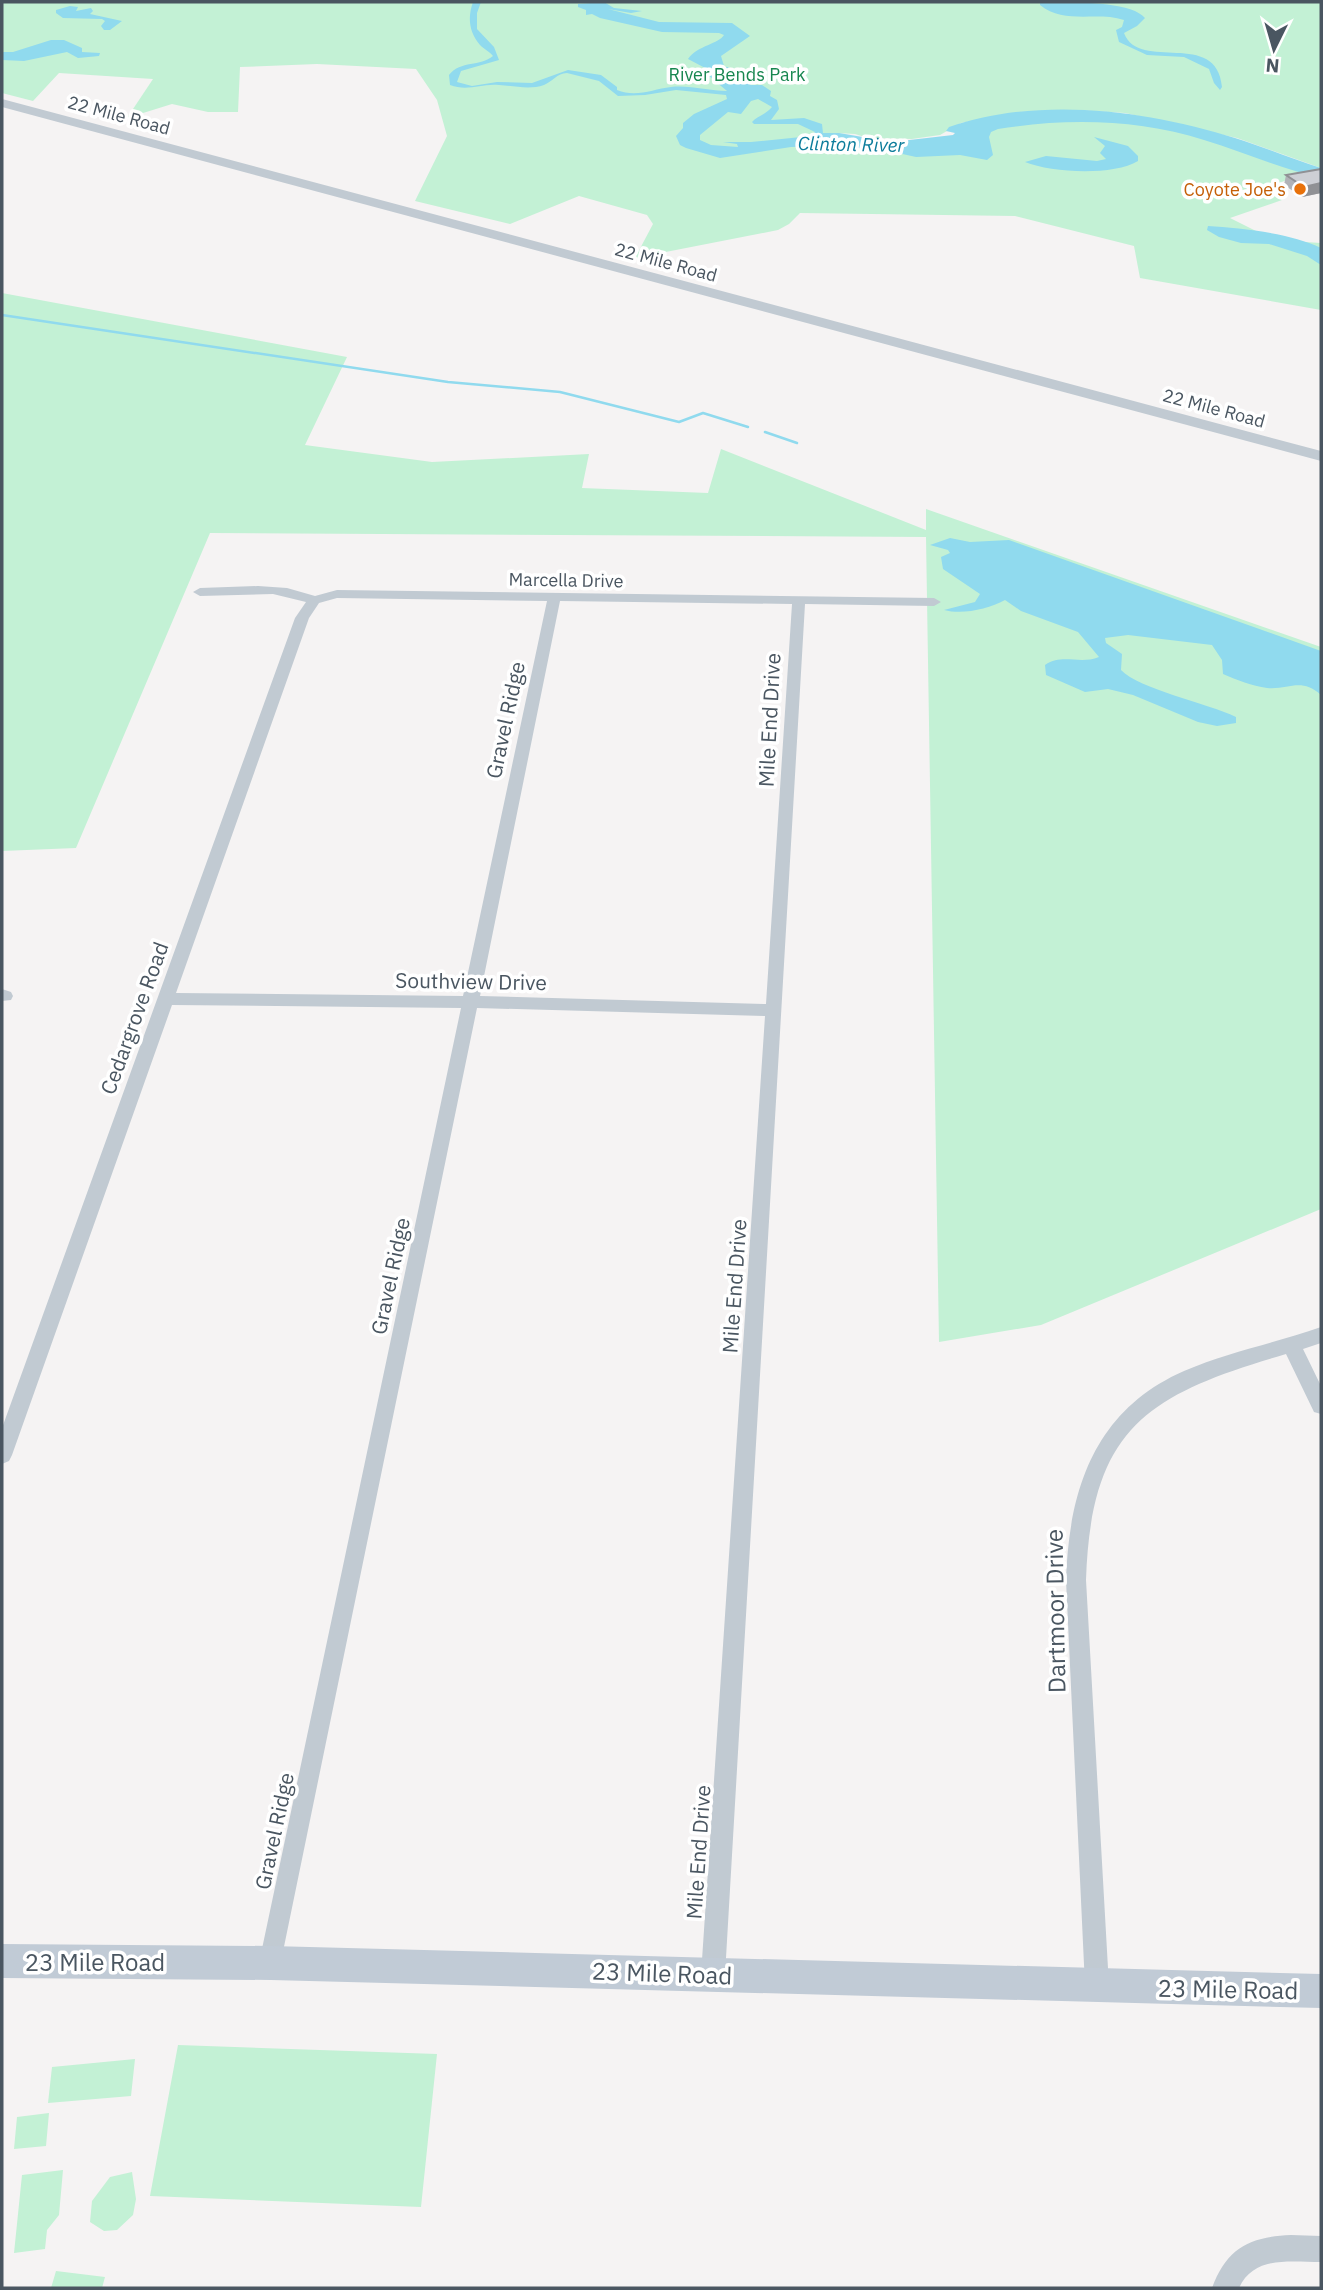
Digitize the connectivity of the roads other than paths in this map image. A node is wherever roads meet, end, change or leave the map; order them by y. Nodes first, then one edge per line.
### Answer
1 (2, 103) edge
2 (1321, 456) edge
3 (200, 592) dead end
4 (554, 598) junction
5 (314, 600) junction
6 (799, 600) junction
7 (934, 602) dead end
8 (165, 999) junction
9 (470, 1002) junction
10 (775, 1010) junction
11 (1321, 1335) edge
12 (1292, 1346) junction
13 (1321, 1406) edge
14 (2, 1455) edge
15 (2, 1961) edge
16 (271, 1963) junction
17 (713, 1975) junction
18 (1097, 1986) junction
19 (1321, 1991) edge
20 (1321, 2249) edge
21 (1228, 2280) edge

1 - 2 street, 22 Mile Road
3 - 5 street, Marcella Drive
4 - 5 street, Marcella Drive
4 - 6 street, Marcella Drive
4 - 9 street, Gravel Ridge
5 - 8 street, Cedargrove Road
6 - 7 street, Marcella Drive
6 - 10 street, Mile End Drive
8 - 9 street, Southview Drive
8 - 14 street, Cedargrove Road
9 - 10 street, Southview Drive
9 - 16 street, Gravel Ridge
10 - 17 street, Mile End Drive
11 - 12 street, Dartmoor Drive
12 - 13 street
12 - 18 street, Dartmoor Drive
15 - 16 main road, 23 Mile Road
16 - 17 main road, 23 Mile Road
17 - 18 main road, 23 Mile Road
18 - 19 main road, 23 Mile Road
20 - 21 street

